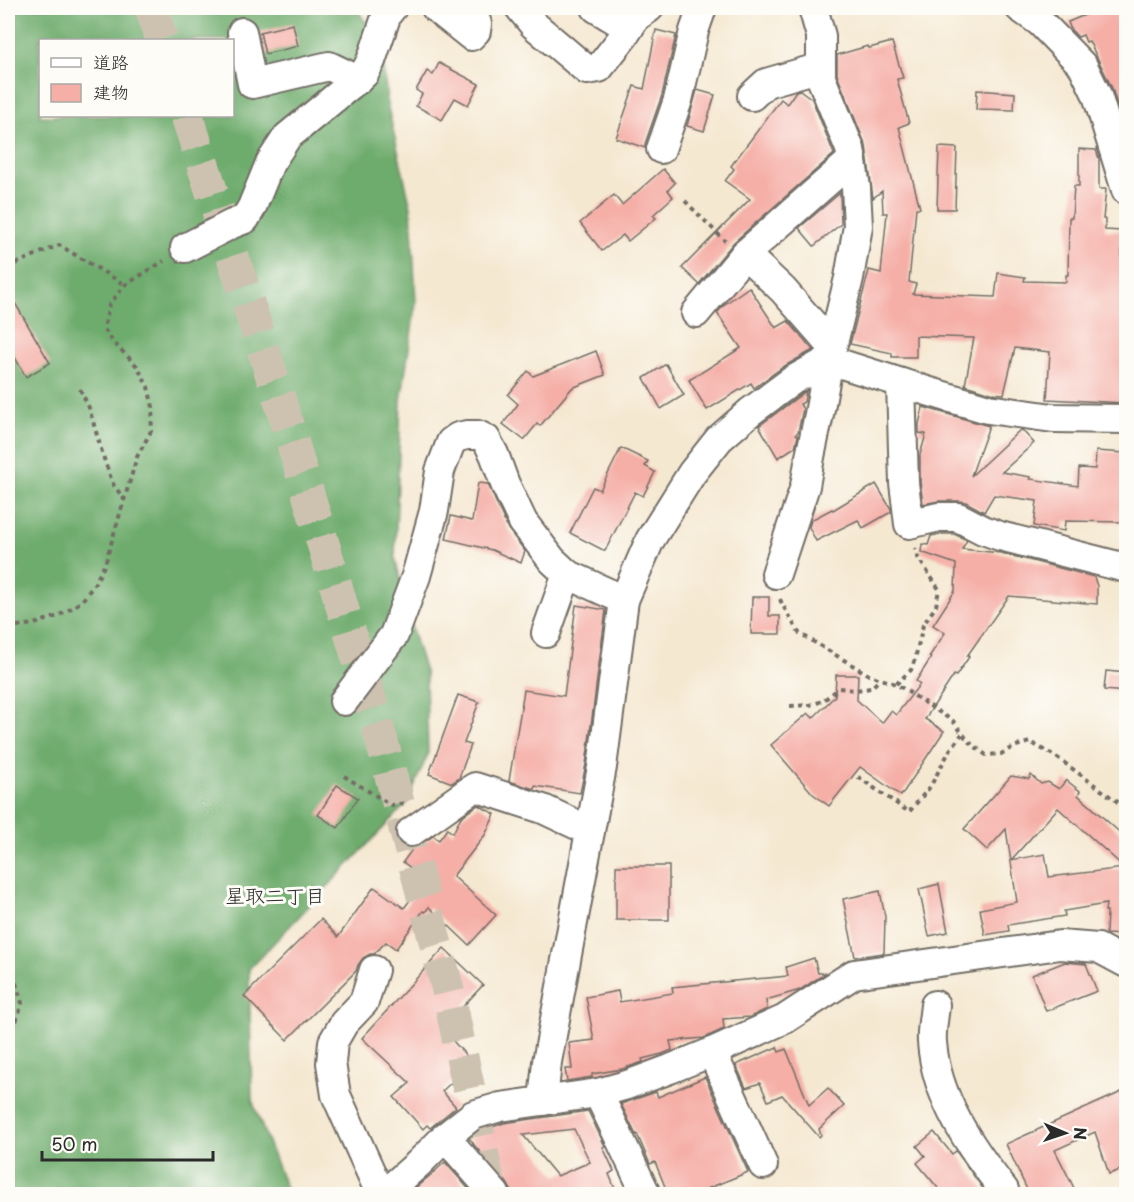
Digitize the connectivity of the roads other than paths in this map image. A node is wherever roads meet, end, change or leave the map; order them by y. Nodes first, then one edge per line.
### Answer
1 (392, 8) edge
2 (436, 8) edge
3 (471, 8) edge
4 (520, 8) edge
5 (596, 8) edge
6 (649, 8) edge
7 (702, 8) edge
8 (813, 8) edge
9 (1022, 8) edge
10 (629, 28) junction
11 (242, 32) dead end
12 (820, 67) junction
13 (357, 80) junction
14 (752, 96) dead end
15 (661, 149) dead end
16 (852, 160) junction
17 (1126, 190) edge
18 (185, 248) road end
19 (743, 256) junction
20 (696, 313) dead end
21 (831, 353) junction
22 (901, 383) junction
23 (1126, 419) edge
24 (1126, 568) edge
25 (567, 574) junction
26 (776, 574) road end
27 (624, 600) junction
28 (546, 633) dead end
29 (344, 701) dead end
30 (590, 831) junction
31 (411, 832) dead end
32 (1126, 963) edge
33 (374, 970) dead end
34 (935, 1005) dead end
35 (712, 1052) junction
36 (598, 1093) junction
37 (543, 1101) junction
38 (445, 1137) junction
39 (763, 1165) dead end
40 (379, 1194) edge
41 (384, 1194) edge
42 (495, 1194) edge
43 (646, 1194) edge
44 (1005, 1194) edge

1 - 13 street
2 - 3 street
4 - 10 street
5 - 10 street
6 - 10 street
7 - 15 street
8 - 12 street
9 - 17 street
11 - 13 street
12 - 14 street
12 - 16 street
13 - 18 street
16 - 19 street
16 - 21 street
19 - 20 street
19 - 21 street
21 - 22 street
21 - 26 street
21 - 27 street
22 - 23 street
22 - 24 street
25 - 27 street
25 - 28 street
25 - 29 street
27 - 30 street
30 - 31 street
30 - 37 street
32 - 35 street
33 - 40 street
34 - 44 street
35 - 36 street
35 - 39 street
36 - 37 street
36 - 43 street
37 - 38 street
38 - 41 street
38 - 42 street

